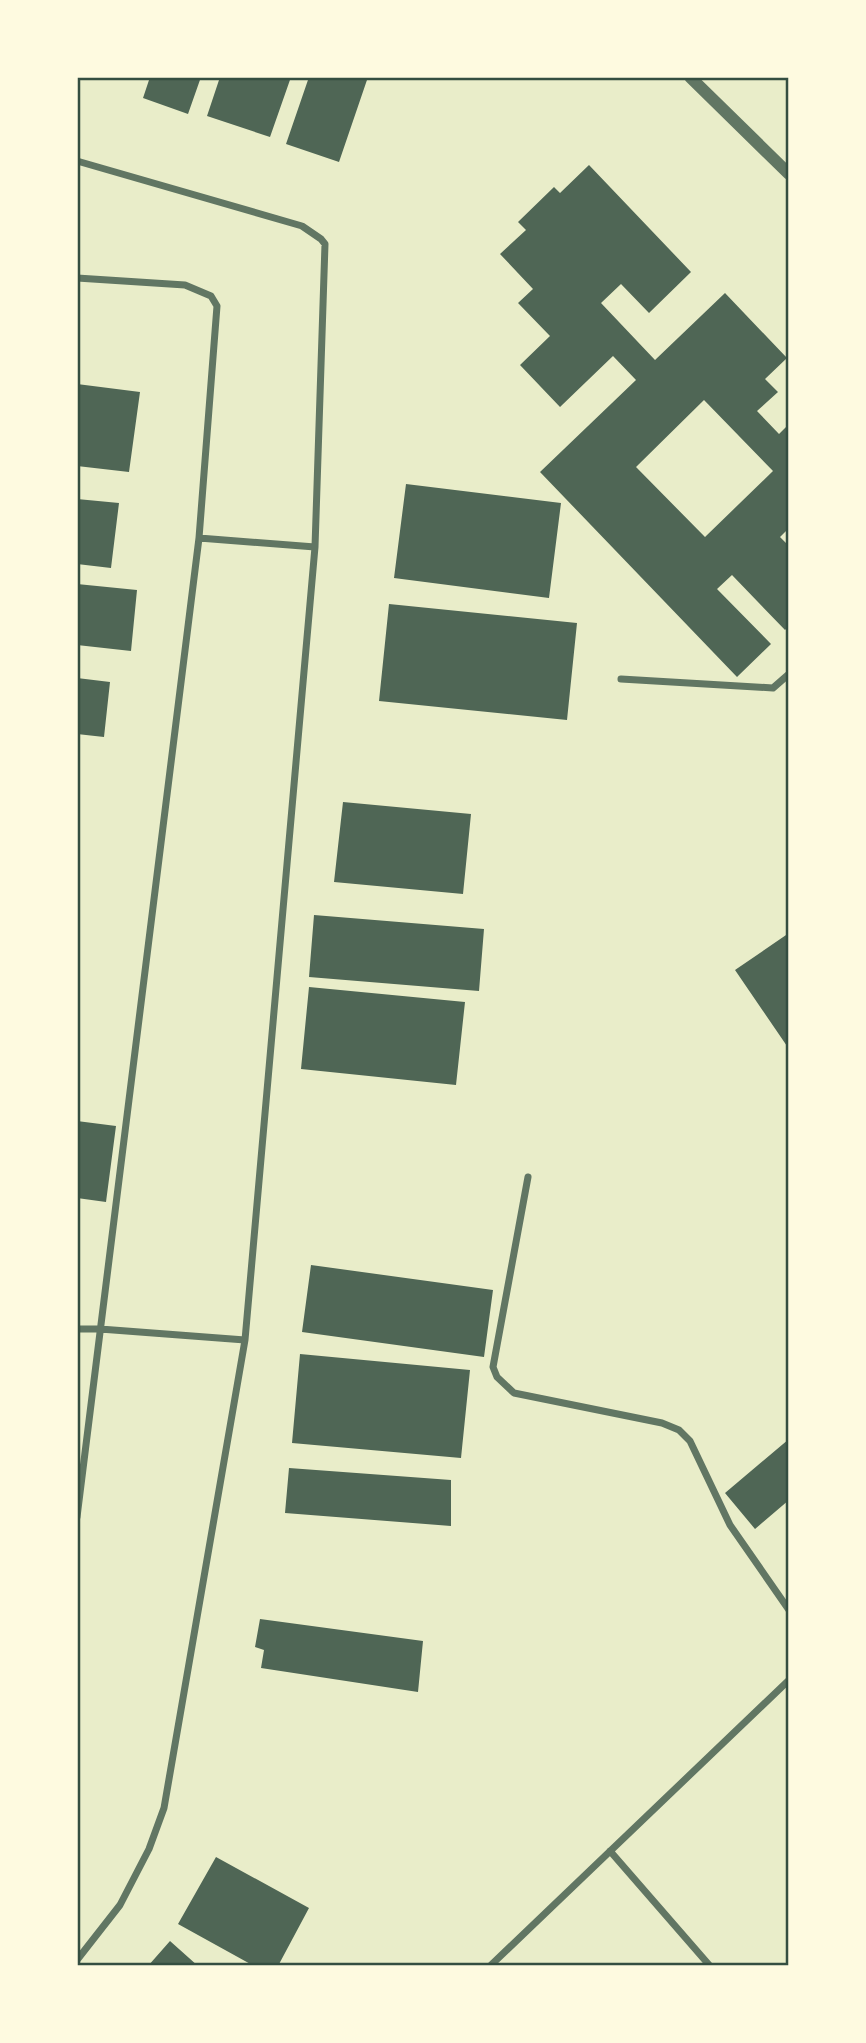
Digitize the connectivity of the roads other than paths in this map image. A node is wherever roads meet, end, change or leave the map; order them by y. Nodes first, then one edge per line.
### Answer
1 (690, 77) edge
2 (77, 161) edge
3 (789, 174) edge
4 (77, 278) edge
5 (200, 538) junction
6 (315, 547) junction
7 (789, 674) edge
8 (621, 679) dead end
9 (528, 1177) dead end
10 (77, 1329) edge
11 (100, 1329) junction
12 (245, 1340) junction
13 (77, 1517) edge
14 (789, 1610) edge
15 (789, 1680) edge
16 (610, 1851) junction
17 (77, 1960) edge
18 (490, 1966) edge
19 (710, 1966) edge

1 - 3 street
2 - 6 street
4 - 5 street
5 - 6 street
5 - 11 street
6 - 12 street
7 - 8 street
9 - 14 street
10 - 11 street
11 - 12 street
11 - 13 street
12 - 17 street
15 - 16 street
16 - 18 street
16 - 19 street

